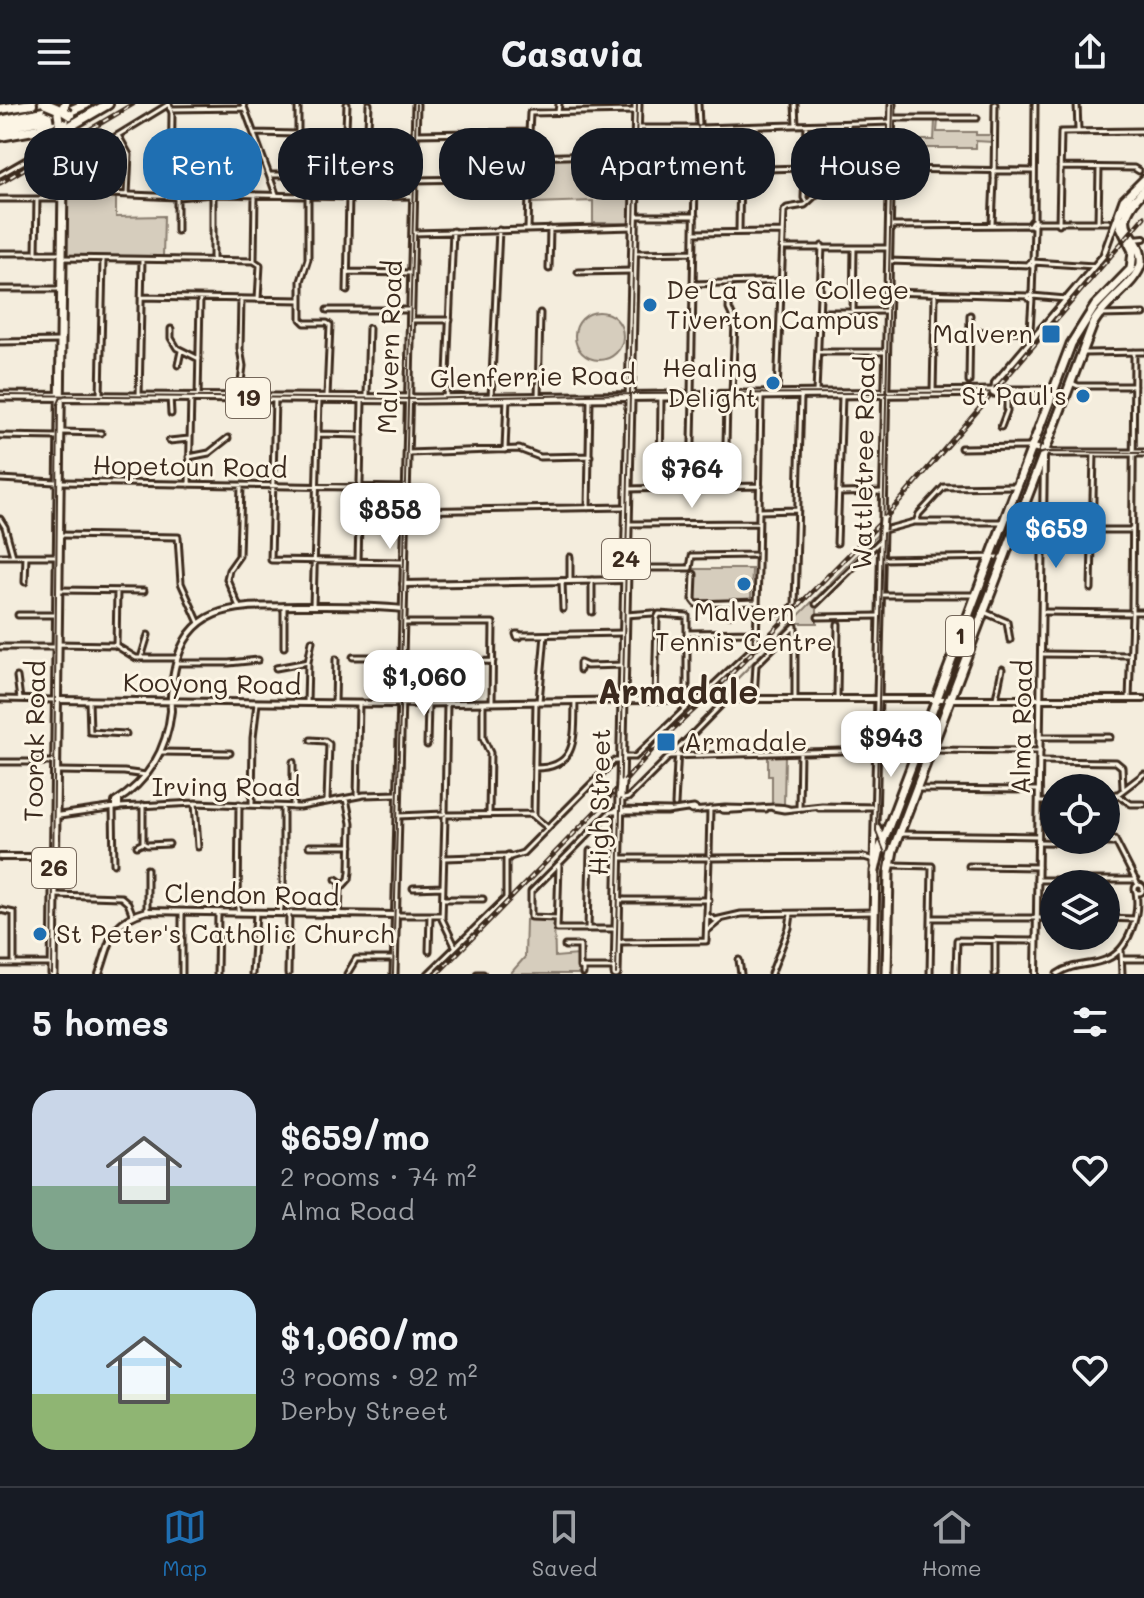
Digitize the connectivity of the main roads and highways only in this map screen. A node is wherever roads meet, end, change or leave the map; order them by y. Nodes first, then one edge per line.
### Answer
1 (32, 104) edge
2 (86, 104) edge
3 (108, 104) edge
4 (416, 104) edge
5 (892, 104) edge
6 (636, 108) edge
7 (0, 109) edge
8 (58, 112) edge
9 (85, 118) junction
10 (0, 121) edge
11 (0, 128) edge
12 (68, 128) edge
13 (0, 136) edge
14 (1144, 180) edge
15 (1141, 193) edge
16 (63, 200) edge
17 (1141, 238) edge
18 (1142, 248) edge
19 (1088, 323) junction
20 (1061, 370) junction
21 (1075, 371) junction
22 (1053, 392) junction
23 (885, 393) junction
24 (630, 395) junction
25 (0, 396) edge
26 (59, 396) junction
27 (1065, 397) junction
28 (409, 399) junction
29 (1032, 447) junction
30 (1045, 452) junction
31 (1144, 453) edge
32 (876, 822) junction
33 (883, 840) junction
34 (892, 863) junction
35 (875, 875) junction
36 (616, 971) edge
37 (53, 974) edge
38 (394, 974) edge
39 (873, 974) edge
40 (887, 974) edge

1 - 7 highway
2 - 8 highway
3 - 9 highway
4 - 28 main road, Malvern Road
5 - 23 main road, Wattletree Road
6 - 24 main road, High Street / 24
8 - 9 highway
8 - 10 highway
8 - 11 highway
8 - 13 highway
9 - 12 highway
14 - 19 main road, 1
15 - 17 main road, 1
16 - 26 main road, Toorak Road / 26
17 - 18 main road, 1
18 - 19 main road, 1
19 - 20 main road, 1
19 - 21 main road, 1
20 - 21 main road
20 - 22 main road, 1
21 - 27 main road, 1
22 - 23 main road, Glenferrie Road / 19, bridge
22 - 27 main road, Glenferrie Road / 19
22 - 29 main road, 1
23 - 24 main road, Glenferrie Road / 19
23 - 32 main road, Wattletree Road, bridge
24 - 28 main road, Glenferrie Road / 19
24 - 36 main road, High Street / 24, bridge
25 - 26 main road, Glenferrie Road / 19
26 - 28 main road, Glenferrie Road / 19
26 - 37 main road, Toorak Road / 26
27 - 30 main road, 1
28 - 38 main road, Malvern Road
29 - 30 main road
29 - 33 main road, 1
30 - 31 main road
30 - 34 main road, 1
32 - 33 main road, Wattletree Road
32 - 35 main road, Wattletree Road
33 - 34 main road, Wattletree Road
33 - 35 main road, 1
34 - 40 main road, 1
35 - 39 main road, 1

